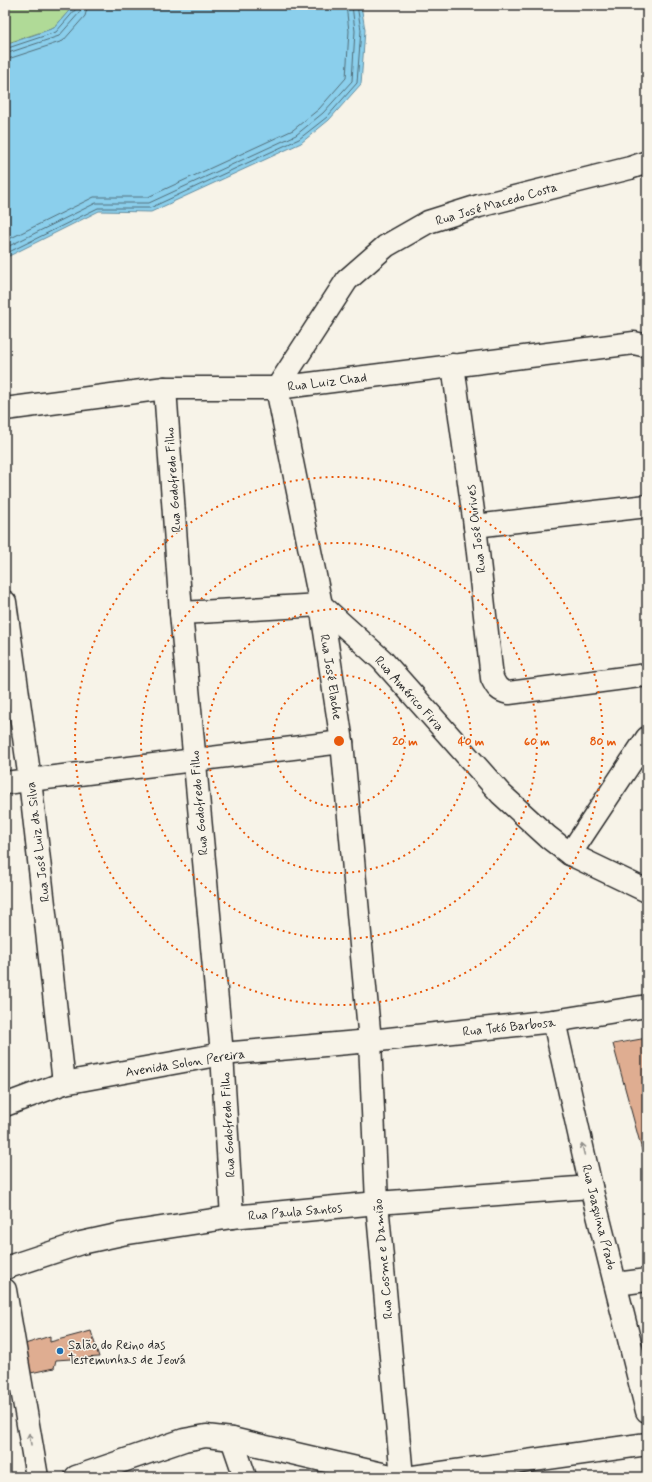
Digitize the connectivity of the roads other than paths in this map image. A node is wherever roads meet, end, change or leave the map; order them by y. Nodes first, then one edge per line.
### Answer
1 (647, 162) edge
2 (647, 346) edge
3 (453, 365) junction
4 (165, 388) junction
5 (277, 388) junction
6 (5, 409) edge
7 (647, 506) edge
8 (475, 526) junction
9 (5, 602) edge
10 (321, 605) junction
11 (181, 613) junction
12 (647, 675) edge
13 (647, 738) edge
14 (342, 742) junction
15 (194, 761) junction
16 (30, 780) junction
17 (5, 783) edge
18 (570, 854) junction
19 (647, 891) edge
20 (647, 1006) edge
21 (554, 1021) junction
22 (370, 1041) junction
23 (222, 1054) junction
24 (64, 1083) junction
25 (5, 1105) edge
26 (591, 1187) junction
27 (377, 1203) junction
28 (232, 1217) junction
29 (5, 1268) edge
30 (647, 1280) edge
31 (616, 1284) junction
32 (5, 1290) edge
33 (647, 1412) edge
34 (232, 1439) junction
35 (647, 1444) edge
36 (37, 1477) edge
37 (76, 1477) edge
38 (245, 1477) edge
39 (395, 1477) edge
40 (402, 1477) edge
41 (413, 1477) edge

1 - 5 street, Rua José Macedo Costa
2 - 3 street, Rua Luiz Chad
3 - 5 street, Rua Luiz Chad
3 - 8 street, Rua José Ourives
4 - 5 street, Rua Luiz Chad
4 - 6 street, Rua Luiz Chad
4 - 11 street, Rua Godofredo Filho
5 - 10 street, Rua José Elache
7 - 8 street
8 - 12 street, Rua José Ourives
9 - 16 street, Rua José Luiz da Silva
10 - 11 street
10 - 14 street, Rua José Elache
10 - 18 street, Rua Américo Firia
11 - 15 street, Rua Godofredo Filho
13 - 18 street
14 - 15 street
14 - 22 street, Rua José Elache
15 - 16 street
15 - 23 street, Rua Godofredo Filho
16 - 17 street
16 - 24 street, Rua José Luiz da Silva
18 - 19 street, Rua Américo Firia
20 - 21 street, Rua Totó Barbosa
21 - 22 street, Rua Totó Barbosa
26 -> 21 street, Rua Joaquina Prado
22 - 23 street, Avenida Solon Pereira
22 - 27 street, Rua Cosme e Damião
23 - 24 street, Avenida Solon Pereira
23 - 28 street, Rua Godofredo Filho
24 - 25 street, Avenida Solon Pereira
26 - 27 street, Rua Paula Santos
26 - 31 street, Rua Joaquina Prado
27 - 28 street, Rua Paula Santos
27 - 40 street, Rua Cosme e Damião
28 - 29 street, Rua Paula Santos
30 - 31 street
31 - 33 street, Rua Joaquina Prado
36 -> 32 street
34 - 37 street
34 - 38 street
34 - 39 street
35 - 41 street

